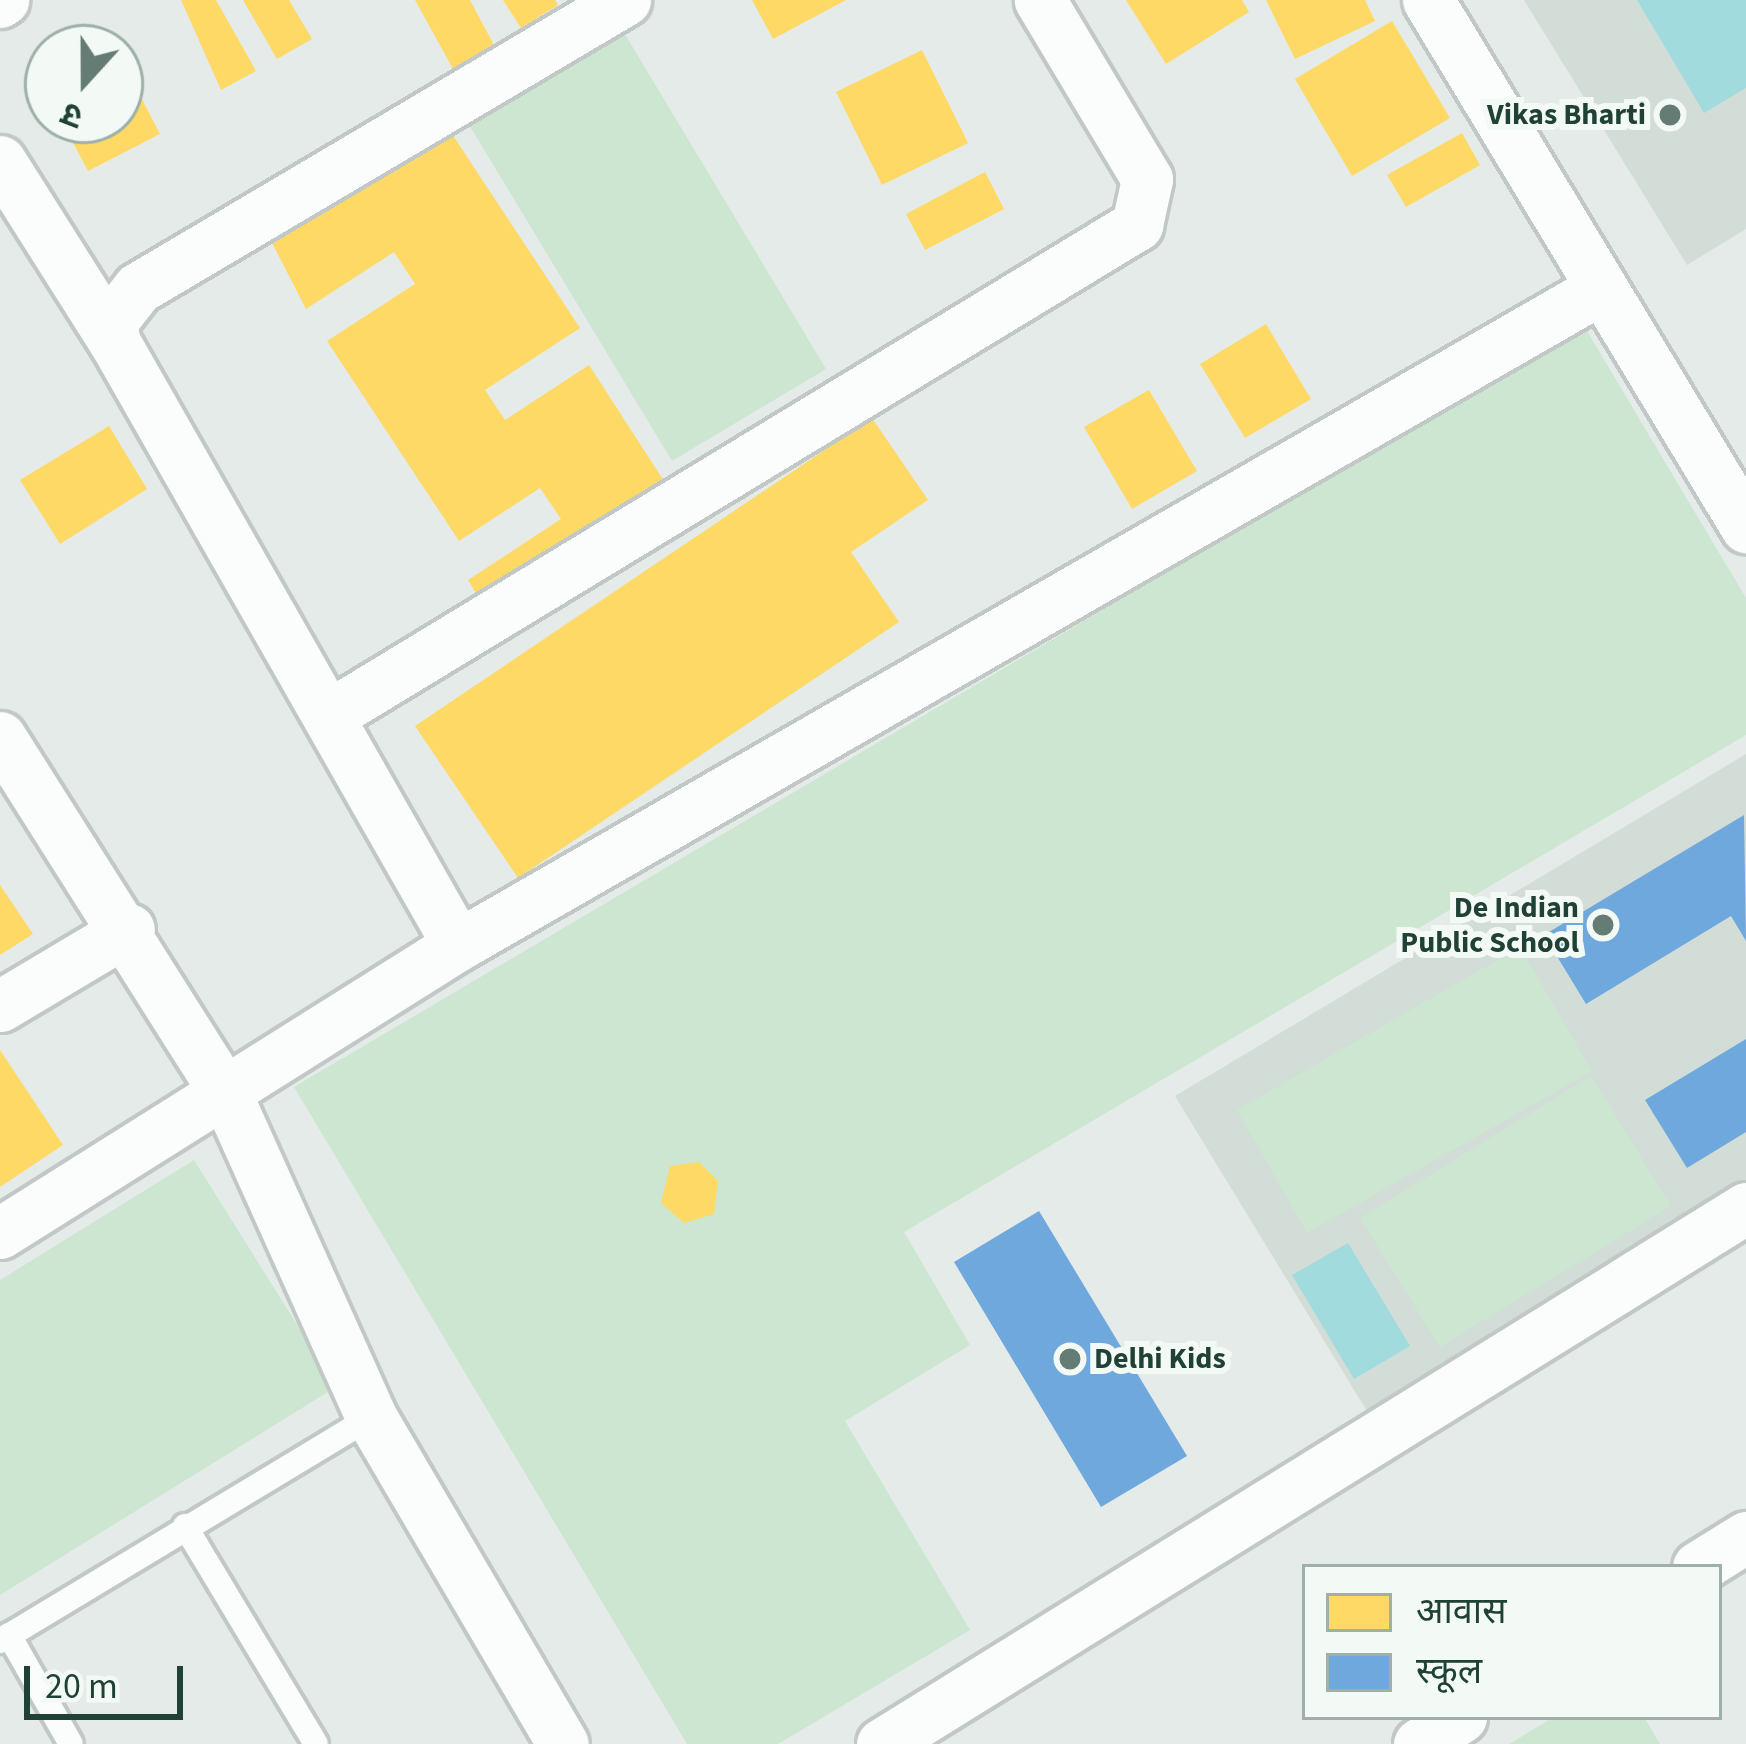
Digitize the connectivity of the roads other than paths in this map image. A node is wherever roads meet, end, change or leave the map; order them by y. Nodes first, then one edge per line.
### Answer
1 (625, 0) edge
2 (1040, 0) edge
3 (1428, 0) edge
4 (0, 161) edge
5 (1600, 289) junction
6 (114, 341) junction
7 (1746, 527) edge
8 (331, 714) junction
9 (0, 738) edge
10 (129, 929) junction
11 (458, 945) junction
12 (0, 1006) edge
13 (226, 1094) junction
14 (1746, 1208) edge
15 (0, 1233) edge
16 (371, 1417) junction
17 (185, 1526) junction
18 (1746, 1537) edge
19 (1703, 1564) edge
20 (4, 1638) edge
21 (1456, 1720) edge
22 (907, 1738) edge
23 (71, 1744) edge
24 (316, 1744) edge
25 (563, 1744) edge
26 (1419, 1744) edge

1 - 6 street
2 - 8 street
3 - 5 street
4 - 6 street
5 - 7 street
5 - 11 street
6 - 8 street
8 - 11 street
9 - 10 street
10 - 12 street
10 - 13 street
11 - 13 street
13 - 15 street
13 - 16 street
14 - 22 street
16 - 17 lane
16 - 25 street
17 - 20 lane
17 - 24 lane
18 - 19 street
20 - 23 lane
21 - 26 street

